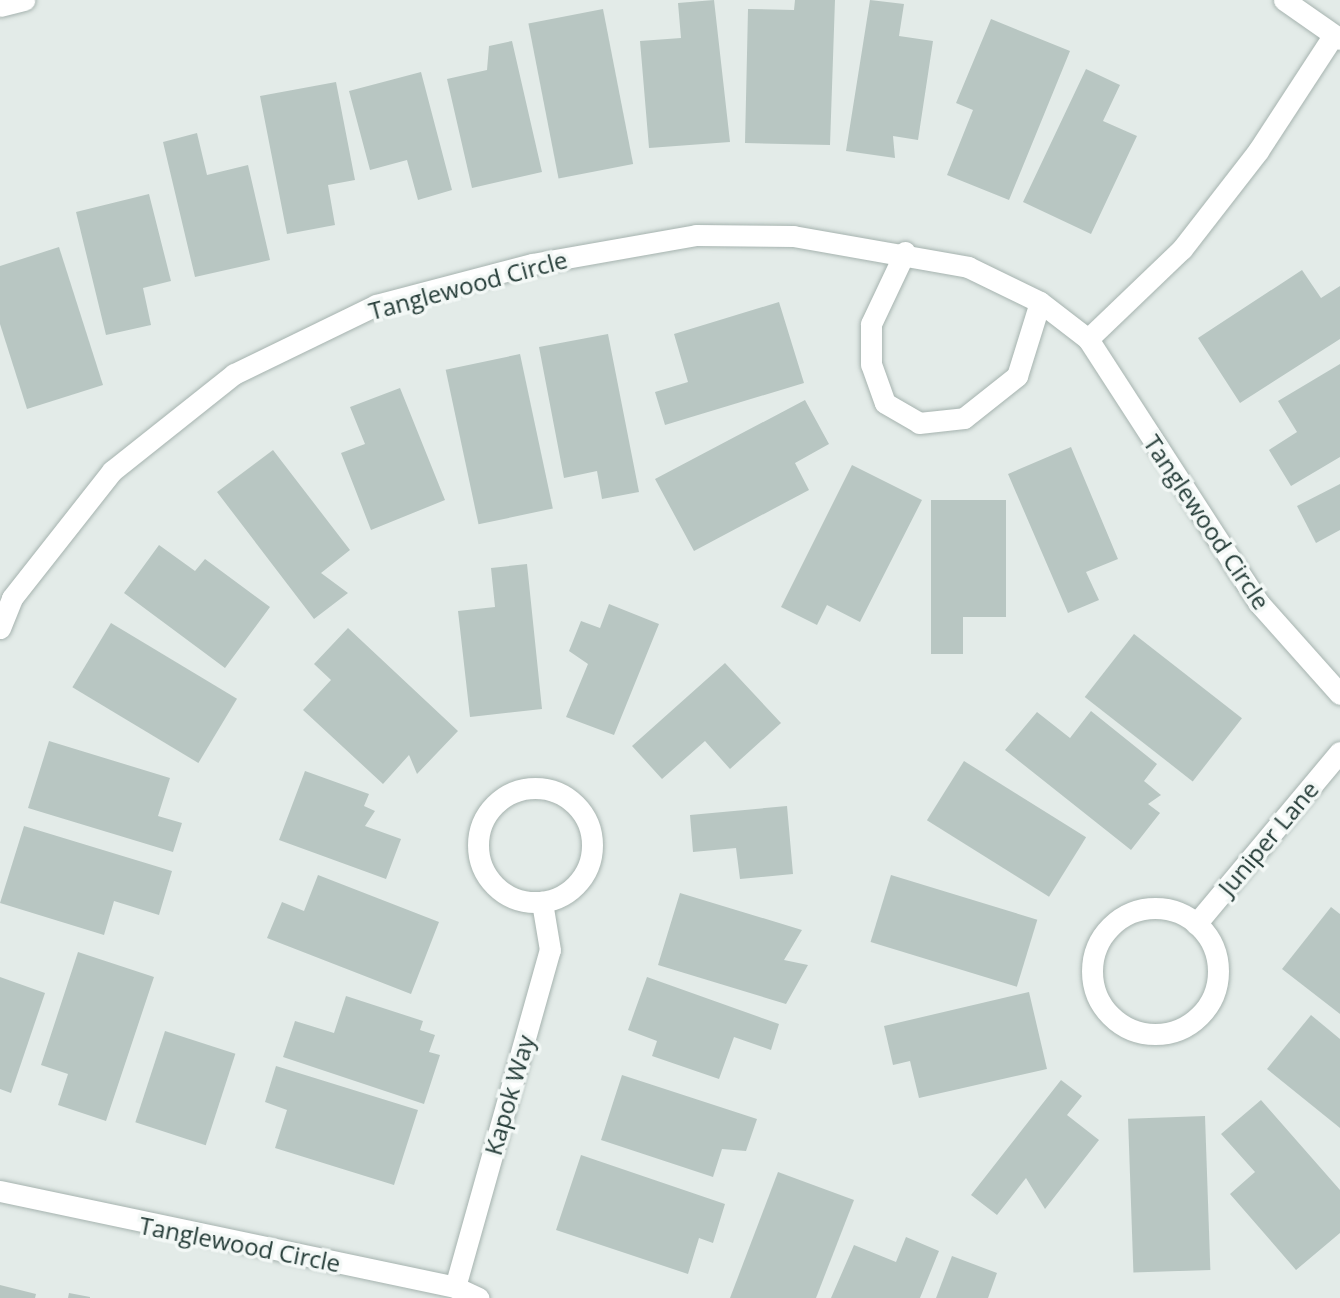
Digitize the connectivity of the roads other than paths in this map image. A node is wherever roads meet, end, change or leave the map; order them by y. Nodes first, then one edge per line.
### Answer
1 (24, 0) edge
2 (1284, 0) edge
3 (0, 6) edge
4 (1336, 37) edge
5 (905, 252) junction
6 (1040, 302) junction
7 (1088, 339) junction
8 (6, 595) edge
9 (0, 628) edge
10 (1340, 694) edge
11 (1340, 752) edge
12 (542, 902) junction
13 (1196, 923) junction
14 (0, 1191) edge
15 (455, 1287) junction
16 (479, 1298) edge

1 - 3 street
2 - 4 street
4 - 7 street
5 - 6 street, Tanglewood Circle
5 - 6 street
5 - 8 street, Tanglewood Circle
6 - 7 street, Tanglewood Circle
7 - 10 street, Tanglewood Circle
8 - 9 street, Tanglewood Circle
11 - 13 street, Juniper Lane
12 - 12 street
12 - 15 street, Kapok Way
13 - 13 street
14 - 15 street, Tanglewood Circle
15 - 16 street, Tanglewood Circle

